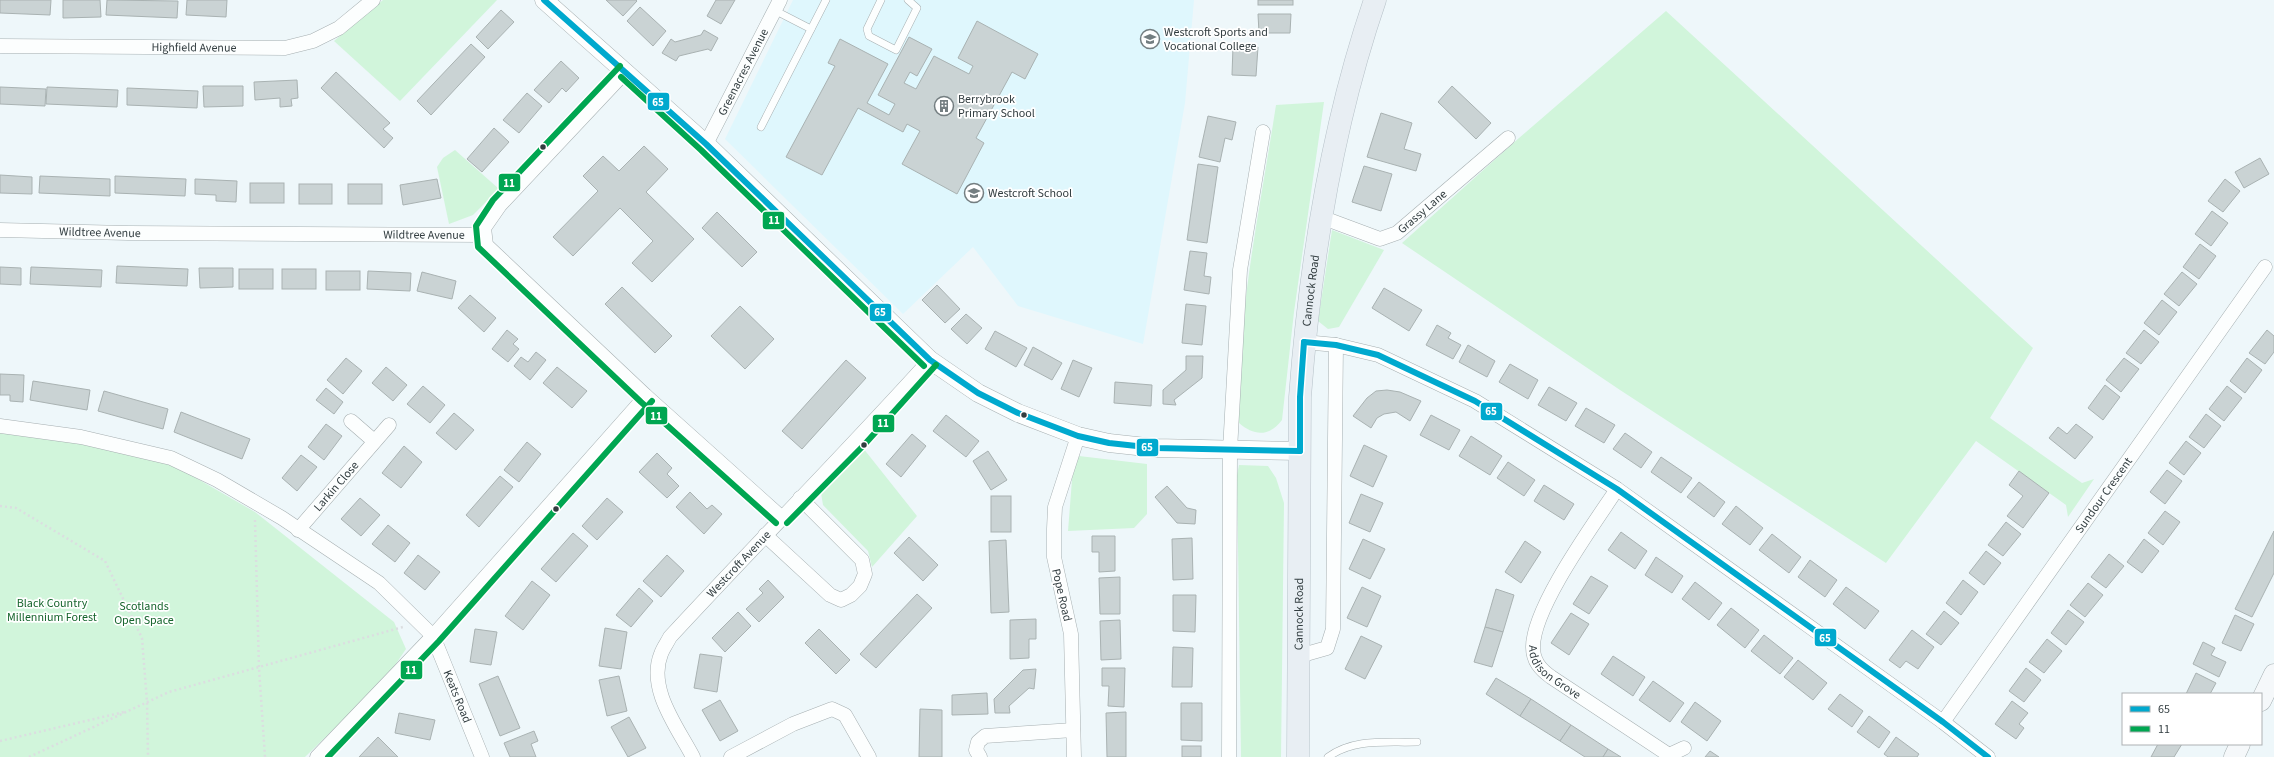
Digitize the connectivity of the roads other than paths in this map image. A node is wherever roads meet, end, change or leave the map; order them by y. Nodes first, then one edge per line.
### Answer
1 (373, 0) edge
2 (544, 0) edge
3 (826, 0) edge
4 (880, 0) edge
5 (908, 0) edge
6 (1375, 0) edge
7 (777, 5) edge
8 (811, 29) junction
9 (0, 46) edge
10 (626, 71) junction
11 (761, 127) dead end
12 (1263, 132) dead end
13 (1508, 138) dead end
14 (706, 144) junction
15 (1322, 217) junction
16 (0, 230) edge
17 (484, 235) junction
18 (2265, 267) dead end
19 (1304, 342) junction
20 (1336, 345) junction
21 (930, 360) junction
22 (646, 396) junction
23 (351, 421) dead end
24 (389, 425) dead end
25 (0, 426) edge
26 (1078, 436) junction
27 (374, 441) junction
28 (1230, 450) junction
29 (1300, 451) junction
30 (1617, 489) junction
31 (800, 498) junction
32 (781, 517) junction
33 (298, 530) junction
34 (765, 535) junction
35 (434, 636) junction
36 (1299, 656) junction
37 (2274, 674) edge
38 (2262, 699) edge
39 (1943, 722) junction
40 (1074, 730) junction
41 (1417, 742) dead end
42 (2240, 745) edge
43 (1684, 748) dead end
44 (1669, 756) edge
45 (317, 757) edge
46 (482, 757) edge
47 (693, 757) edge
48 (731, 757) edge
49 (869, 757) edge
50 (980, 757) edge
51 (1074, 757) edge
52 (1229, 757) edge
53 (1298, 757) edge
54 (1328, 757) edge
55 (1988, 757) edge
56 (2234, 757) edge

1 - 9 street, Highfield Avenue
2 - 10 street
3 - 8 lane
4 - 5 lane
6 - 15 highway, Cannock Road
7 - 8 lane
7 - 14 street, Greenacres Avenue
8 - 11 lane
10 - 14 street
10 - 17 street
12 - 28 street
13 - 15 street, Grassy Lane
14 - 21 street
15 - 19 highway, Cannock Road
16 - 17 street, Wildtree Avenue
17 - 22 street
18 - 39 street, Sundour Crescent
19 - 20 street
19 - 29 highway, Cannock Road
20 - 30 street
20 - 36 street
21 - 26 street
21 - 31 street, Westcroft Avenue
22 - 32 street
22 - 35 street
23 - 27 street
24 - 27 street, Larkin Close
25 - 33 street
26 - 28 street
26 - 40 street, Pope Road
27 - 33 street, Larkin Close
28 - 29 street
28 - 52 street
29 - 36 highway, Cannock Road
30 - 39 street
30 - 44 street, Addison Grove
31 - 32 street, Westcroft Avenue
31 - 34 street
32 - 34 street, Westcroft Avenue
33 - 35 street
34 - 47 street, Westcroft Avenue
35 - 45 street
35 - 46 street, Keats Road
36 - 53 highway, Cannock Road
37 - 38 main road
39 - 55 street
40 - 50 street
40 - 51 street, Pope Road
41 - 54 lane
42 - 56 main road
43 - 44 street, Addison Grove
48 - 49 street

